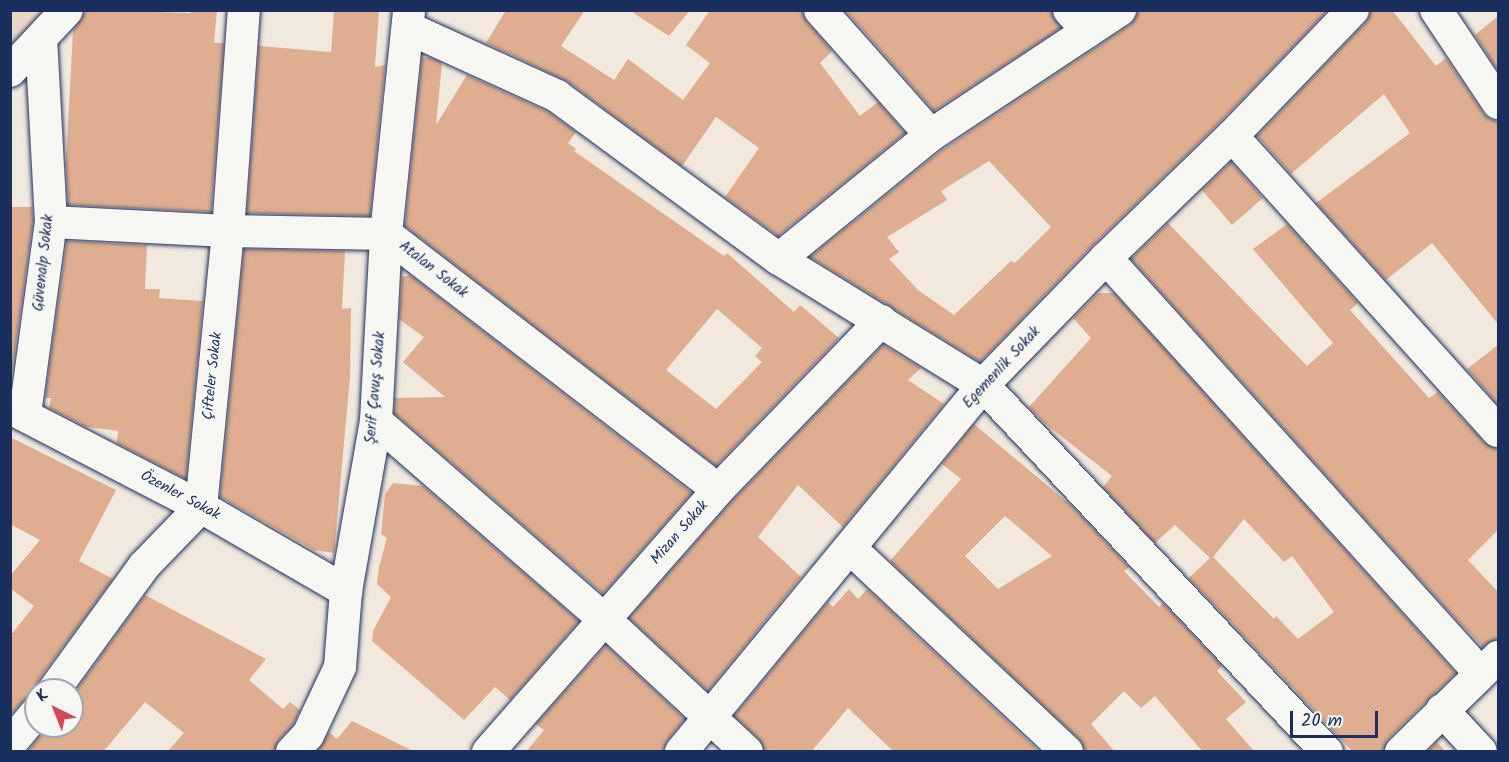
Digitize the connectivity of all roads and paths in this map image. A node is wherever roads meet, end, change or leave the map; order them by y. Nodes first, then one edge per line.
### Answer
1 (67, 10) edge
2 (244, 10) edge
3 (820, 10) edge
4 (1120, 10) edge
5 (1353, 10) edge
6 (1436, 10) edge
7 (409, 19) edge
8 (1078, 21) edge
9 (41, 40) junction
10 (10, 71) edge
11 (1498, 103) edge
12 (931, 135) junction
13 (1232, 136) junction
14 (51, 222) junction
15 (228, 231) junction
16 (386, 234) junction
17 (1106, 258) junction
18 (779, 259) junction
19 (881, 321) junction
20 (983, 385) junction
21 (18, 411) edge
22 (376, 421) junction
23 (1498, 431) edge
24 (718, 490) junction
25 (201, 507) junction
26 (850, 548) junction
27 (346, 591) junction
28 (604, 619) junction
29 (1490, 665) edge
30 (63, 678) edge
31 (1442, 710) junction
32 (709, 718) junction
33 (24, 727) edge
34 (10, 744) edge
35 (292, 752) edge
36 (488, 752) edge
37 (681, 752) edge
38 (747, 752) edge
39 (1067, 752) edge
40 (1327, 752) edge
41 (1401, 752) edge
42 (1481, 752) edge

1 - 9 street
2 - 15 street, Çifteler Sokak
3 - 12 street
4 - 8 street
5 - 13 street, Egemenlik Sokak
6 - 11 street
7 - 16 street, Şerif Çavuş Sokak
7 - 18 street
8 - 12 street
9 - 10 street
9 - 14 street, Güvenalp Sokak
12 - 18 street
13 - 17 street, Egemenlik Sokak
13 - 23 street
14 - 15 street, Atalan Sokak
14 - 21 street, Güvenalp Sokak
15 - 16 street, Atalan Sokak
15 - 25 street, Çifteler Sokak
16 - 22 street, Şerif Çavuş Sokak
16 - 24 street, Atalan Sokak
17 - 20 street, Egemenlik Sokak
17 - 29 street
18 - 19 street
19 - 20 street
19 - 24 street, Mizan Sokak
20 - 26 street, Egemenlik Sokak
20 - 40 street
21 - 25 street, Özenler Sokak
22 - 27 street, Şerif Çavuş Sokak
22 - 28 street
24 - 28 street, Mizan Sokak
25 - 27 street, Özenler Sokak
25 - 30 street
26 - 32 street, Egemenlik Sokak
26 - 39 street
27 - 35 street, Şerif Çavuş Sokak
28 - 32 street
28 - 36 street, Mizan Sokak
29 - 31 street
31 - 41 street
31 - 42 street
32 - 37 street, Egemenlik Sokak
32 - 38 street
33 - 34 street

